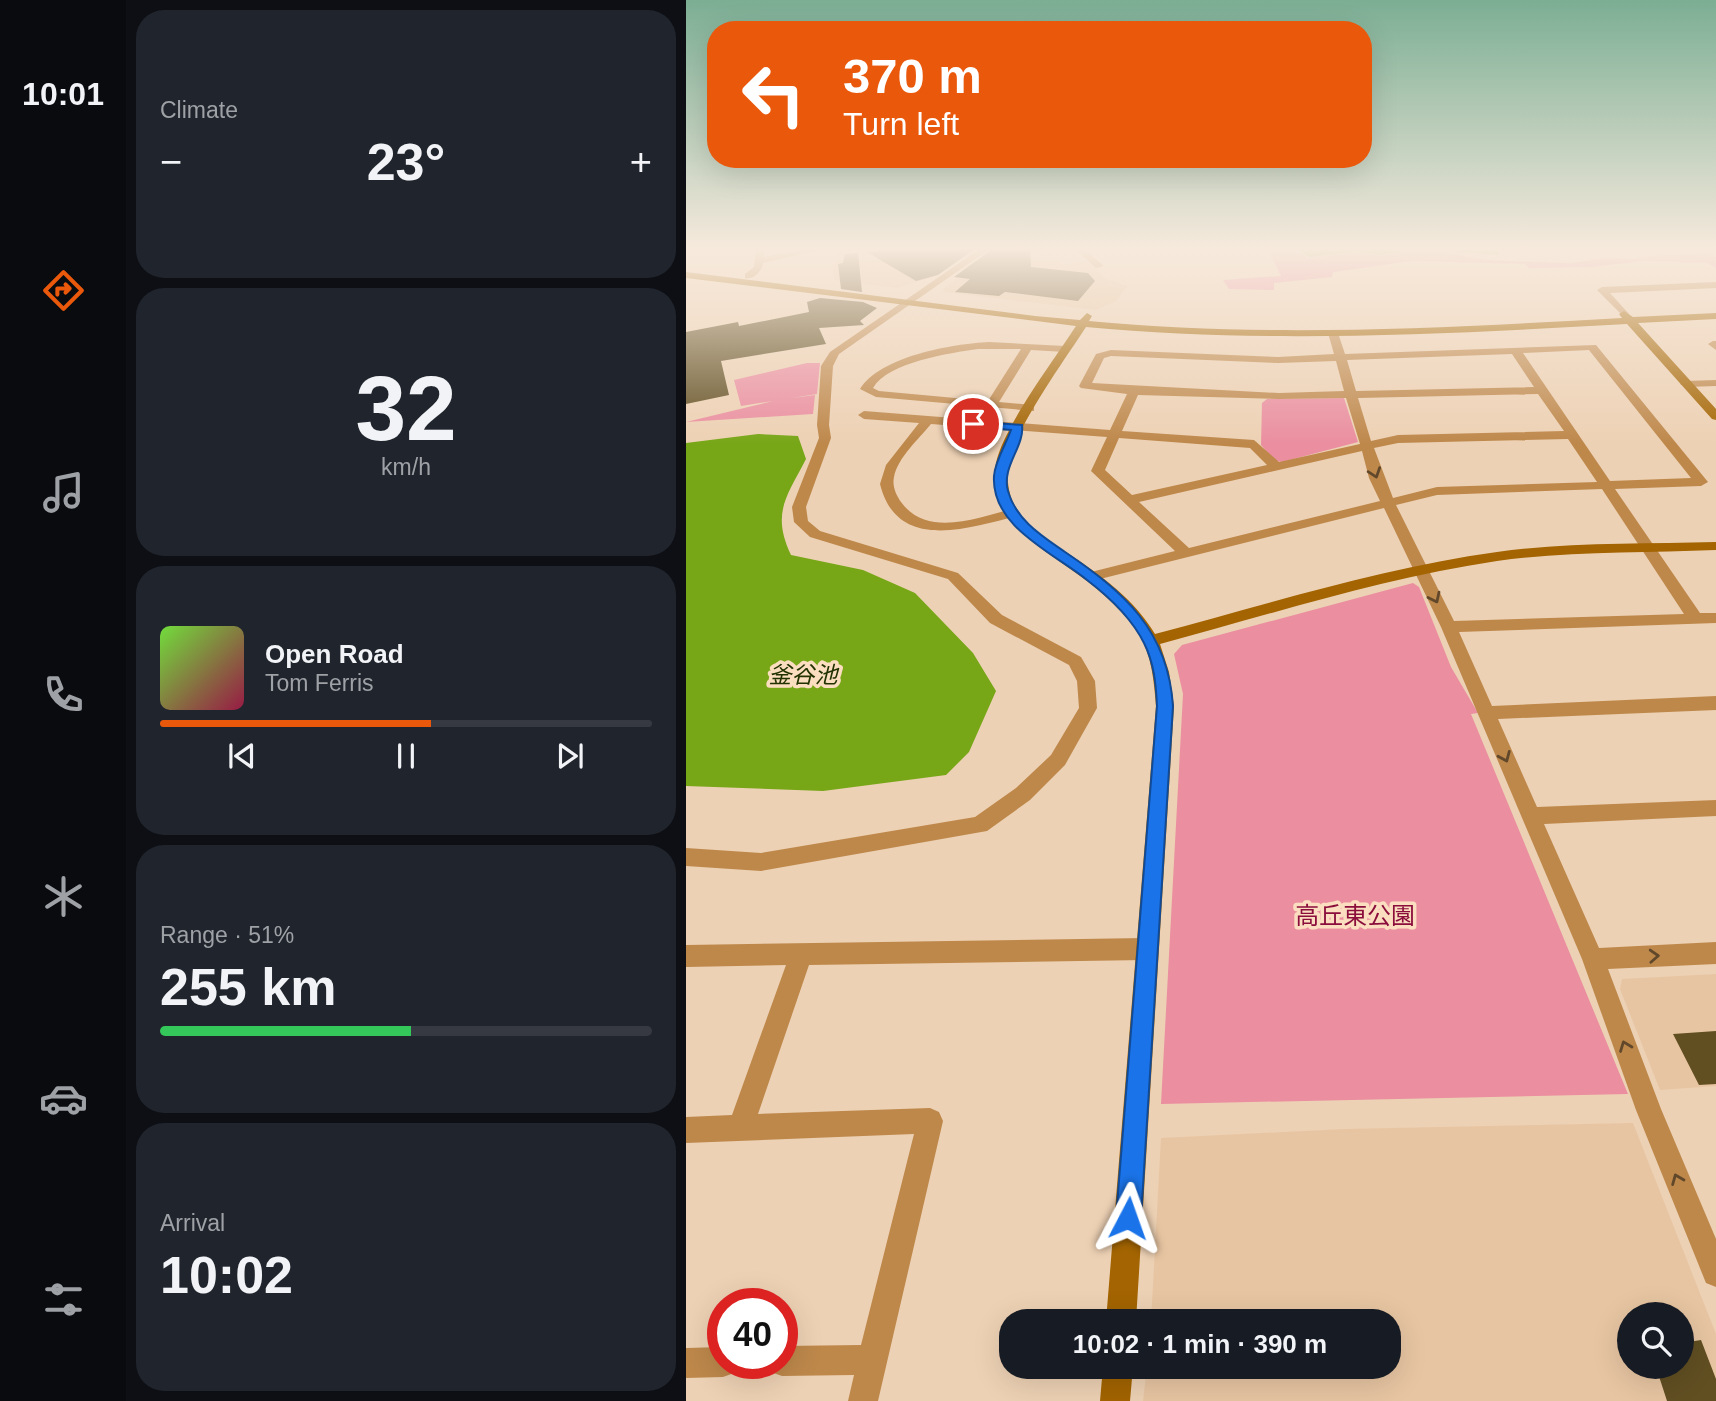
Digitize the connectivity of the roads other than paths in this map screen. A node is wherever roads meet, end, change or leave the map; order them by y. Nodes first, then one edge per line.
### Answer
1 (892, 313) edge
2 (1039, 313) edge
3 (1624, 313) edge
4 (1673, 313) edge
5 (1716, 316) edge
6 (1627, 317) junction
7 (1084, 319) junction
8 (1333, 333) junction
9 (1028, 346) junction
10 (1065, 349) junction
11 (1515, 349) junction
12 (1340, 357) junction
13 (1716, 383) edge
14 (1686, 384) junction
15 (1542, 390) junction
16 (1134, 391) junction
17 (1352, 395) junction
18 (992, 404) junction
19 (1030, 408) junction
20 (864, 415) dead end
21 (1716, 416) edge
22 (928, 420) junction
23 (1018, 427) junction
24 (1573, 435) junction
25 (1113, 436) junction
26 (1367, 447) junction
27 (1276, 467) junction
28 (1608, 487) junction
29 (1128, 500) junction
30 (1387, 502) junction
31 (1012, 513) junction
32 (1716, 546) edge
33 (1649, 548) junction
34 (1185, 552) junction
35 (1421, 569) junction
36 (1092, 576) junction
37 (1695, 618) junction
38 (1716, 618) edge
39 (1449, 627) junction
40 (1151, 641) junction
41 (1716, 704) edge
42 (1486, 713) junction
43 (1716, 808) edge
44 (1531, 816) junction
45 (686, 857) edge
46 (1145, 949) junction
47 (1716, 953) edge
48 (801, 955) junction
49 (686, 956) edge
50 (1593, 959) junction
51 (741, 1128) junction
52 (686, 1129) edge
53 (1710, 1242) edge
54 (1716, 1273) edge
55 (1122, 1309) edge
56 (873, 1360) junction
57 (707, 1362) edge
58 (798, 1362) edge
59 (686, 1363) edge
60 (1117, 1379) edge
61 (863, 1401) edge
62 (1115, 1401) edge

1 - 45 street
2 - 7 street
3 - 6 street
4 - 6 street
5 - 6 street
6 - 7 street
6 - 8 street
6 - 14 street
7 - 8 street
7 - 10 street
8 - 12 street
9 - 10 street
9 - 18 street
9 - 18 street
10 - 19 street
11 - 12 street
11 - 15 street
11 - 28 street
12 - 16 street
12 - 17 street
13 - 14 street
14 - 21 street
15 - 17 street
15 - 24 street
16 - 17 street
16 - 25 street
17 - 26 street
18 - 19 street
19 - 23 street
20 - 22 street
22 - 23 street
22 - 31 street
23 - 25 street
23 - 31 street
24 - 26 street
24 - 28 street
25 - 27 street
25 - 29 street
26 - 27 street
26 -> 30 street
27 - 29 street
28 - 30 street
28 - 33 street
29 - 34 street
30 - 34 street
30 - 35 street
31 - 36 street
32 - 33 street
33 - 35 street
33 - 37 street
34 - 36 street
35 -> 39 street
35 - 40 street
36 - 40 street
37 - 38 street
37 - 39 street
39 - 42 street
40 - 46 street
41 - 42 street
42 -> 44 street
43 - 44 street
44 - 50 street
46 - 48 street
46 - 55 street
50 -> 47 street
48 - 49 street
48 - 51 street
53 -> 50 street
51 - 52 street
51 - 56 street
53 - 54 street
56 - 58 street
56 - 61 street
57 - 59 street
60 - 62 street

